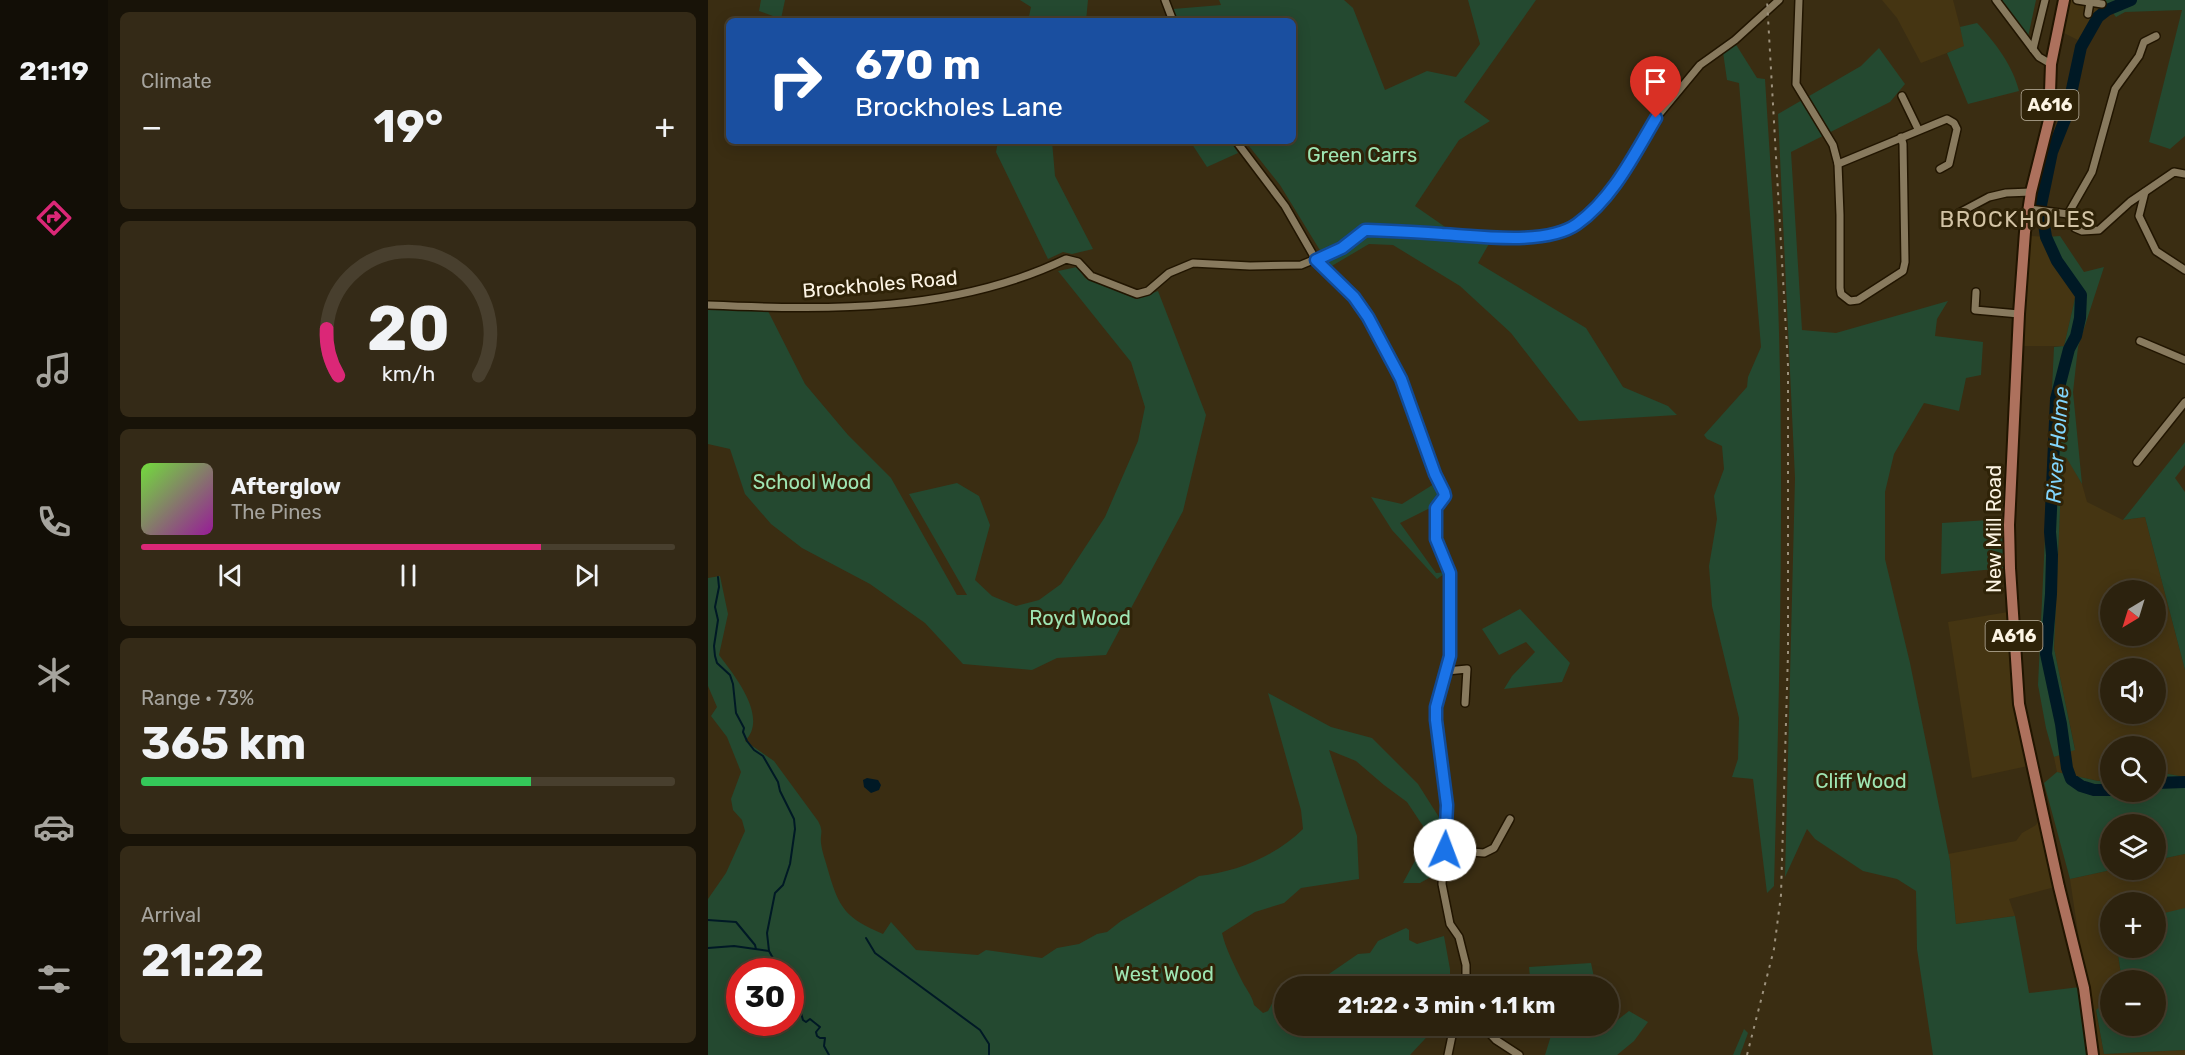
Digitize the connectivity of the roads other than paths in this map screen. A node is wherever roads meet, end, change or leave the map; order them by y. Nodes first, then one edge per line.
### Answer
1 (1165, 0) edge
2 (1779, 0) edge
3 (1799, 0) edge
4 (1996, 0) edge
5 (2045, 0) edge
6 (2064, 0) edge
7 (2078, 0) edge
8 (2090, 2) junction
9 (2102, 4) dead end
10 (2088, 14) dead end
11 (1172, 18) edge
12 (2156, 36) dead end
13 (2033, 49) junction
14 (2051, 64) junction
15 (1902, 96) dead end
16 (1918, 129) junction
17 (1901, 137) junction
18 (1238, 144) edge
19 (1838, 164) junction
20 (1941, 169) dead end
21 (2185, 174) edge
22 (2031, 192) junction
23 (2145, 192) junction
24 (2032, 209) junction
25 (1959, 213) dead end
26 (2068, 214) junction
27 (1316, 260) junction
28 (2185, 270) edge
29 (1976, 292) dead end
30 (708, 305) edge
31 (2019, 314) junction
32 (2140, 341) dead end
33 (2185, 360) edge
34 (2185, 402) edge
35 (2137, 462) dead end
36 (1447, 670) junction
37 (1465, 703) dead end
38 (1510, 819) dead end
39 (1445, 850) junction
40 (1466, 976) edge
41 (1452, 1036) edge
42 (1492, 1036) edge
43 (1449, 1055) edge
44 (1519, 1055) edge
45 (2093, 1055) edge

1 - 11 street
2 - 27 street
3 - 19 street
4 - 13 street
5 - 13 street
6 - 14 main road, New Mill Road / A616
7 - 8 street
8 - 9 street
8 - 10 street
12 - 26 street
13 - 14 street
14 - 22 main road, New Mill Road / A616
15 - 16 street
16 - 17 street
16 - 20 street
17 - 19 street
17 - 19 street
18 - 27 street
21 - 23 street
22 - 24 main road, New Mill Road / A616
22 - 25 street
23 - 26 street
23 - 28 street
24 - 26 street
24 - 31 main road, New Mill Road / A616
27 - 30 street, Brockholes Road
27 - 36 street
29 - 31 street
31 - 45 main road, New Mill Road / A616
32 - 33 street
34 - 35 street
36 - 37 street
36 - 39 street
38 - 39 street
39 - 40 street
41 - 43 street
42 - 44 street

